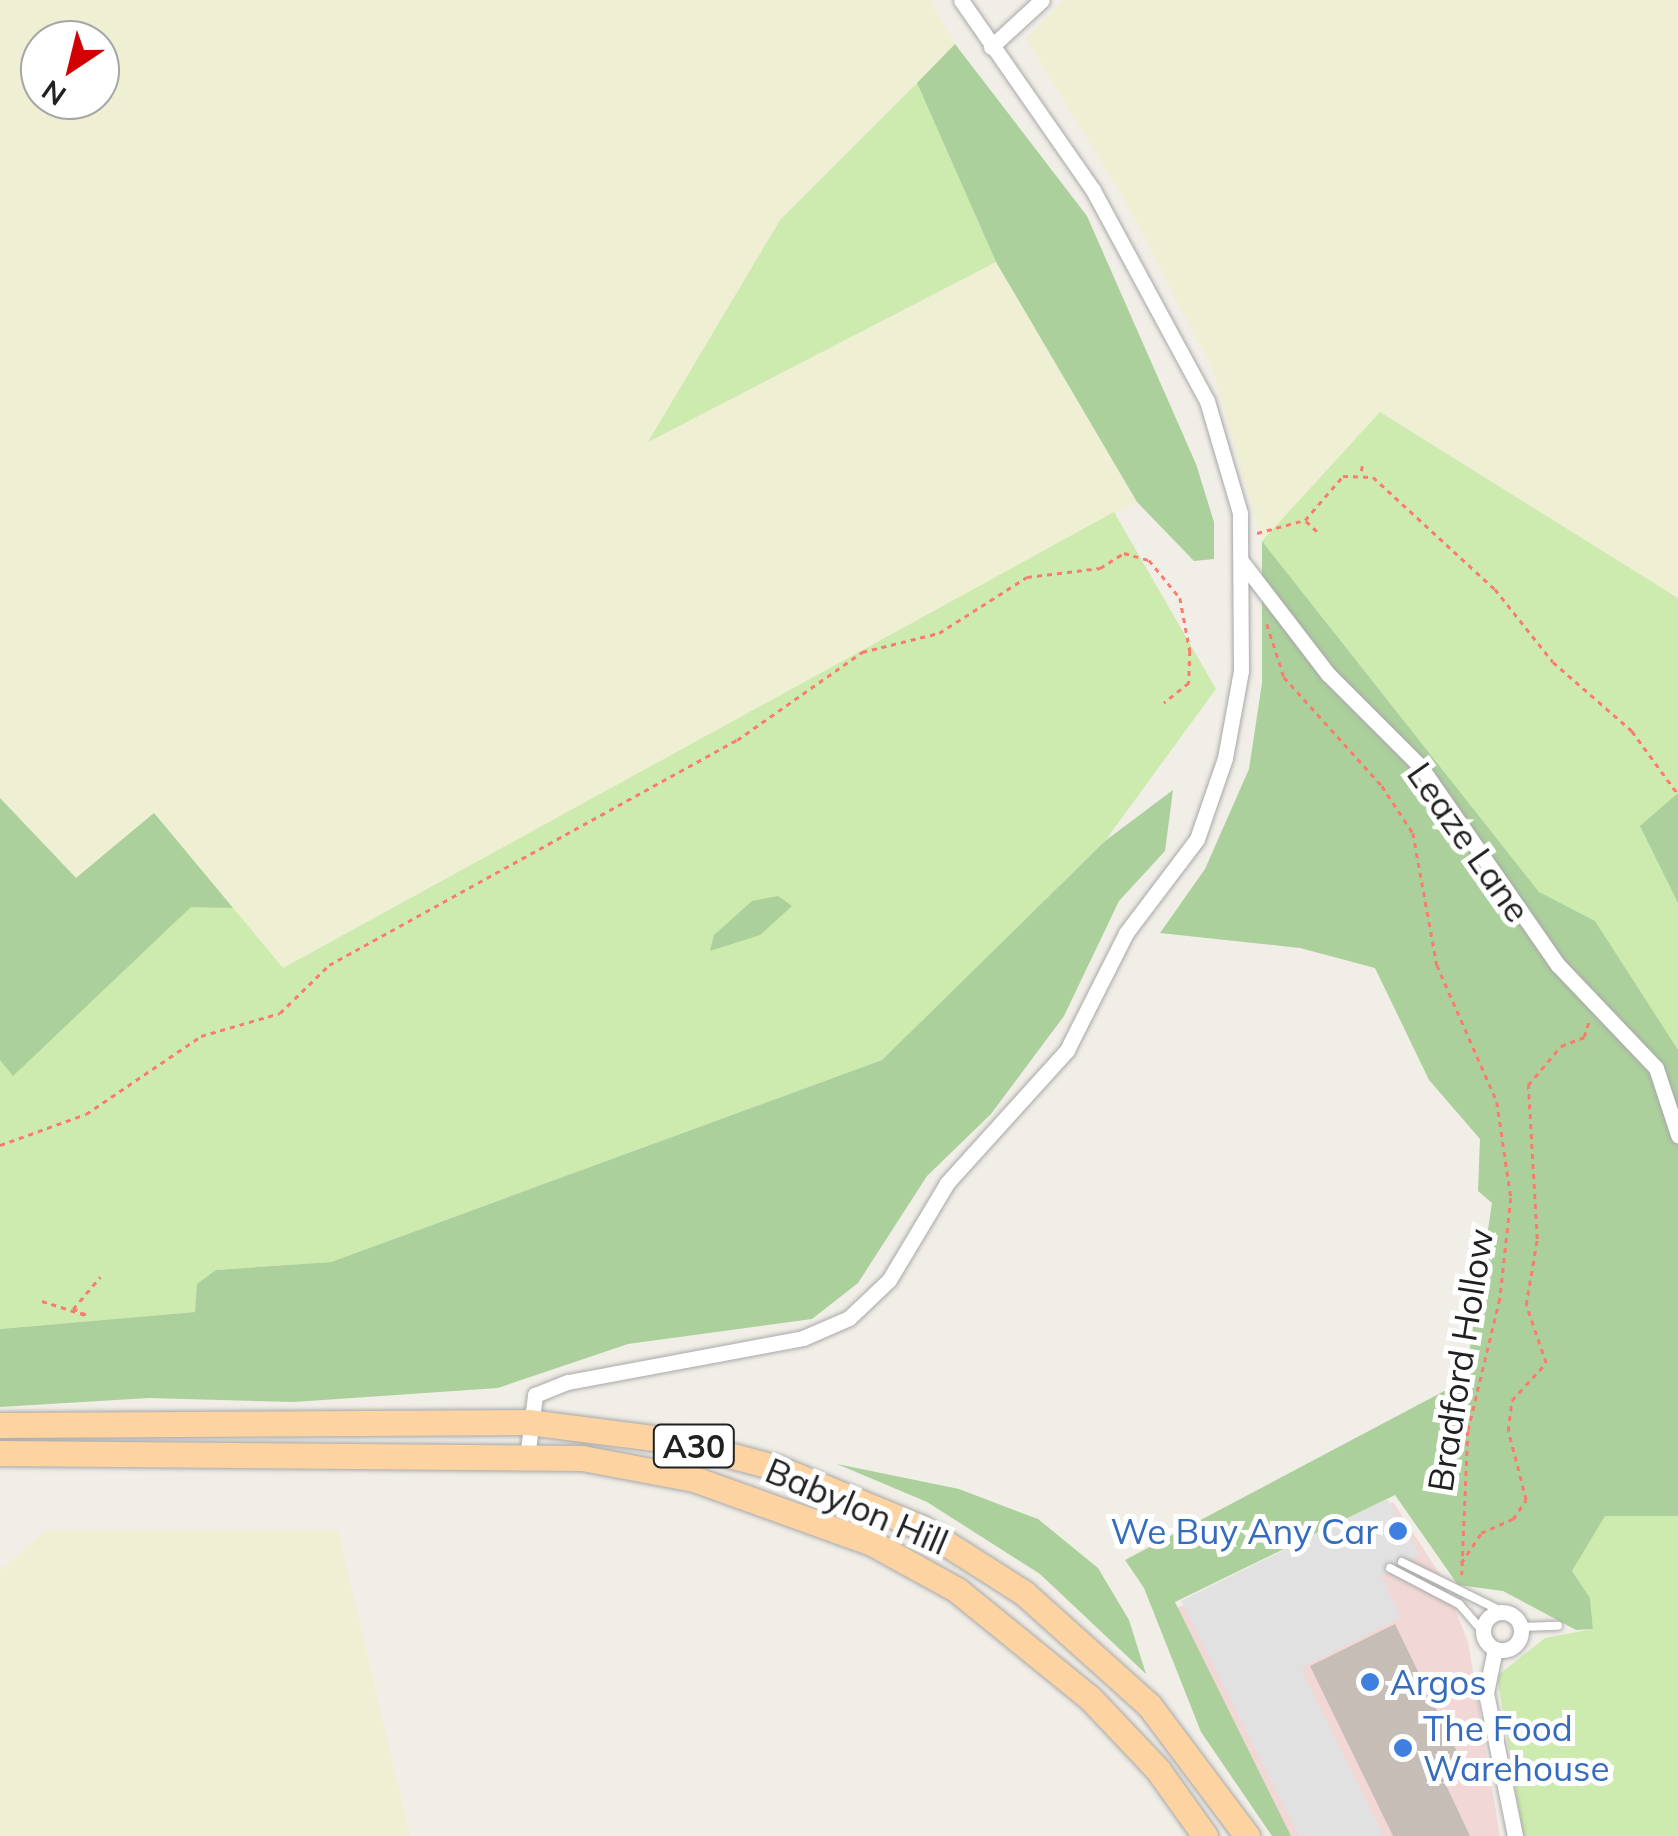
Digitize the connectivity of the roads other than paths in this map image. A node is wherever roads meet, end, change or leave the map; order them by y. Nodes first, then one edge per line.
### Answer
1 (961, 0) edge
2 (1042, 0) edge
3 (991, 47) junction
4 (1240, 559) junction
5 (1678, 1135) edge
6 (528, 1422) junction
7 (0, 1425) edge
8 (0, 1453) edge
9 (527, 1457) junction
10 (1402, 1562) dead end
11 (1390, 1568) dead end
12 (1462, 1600) junction
13 (1502, 1612) junction
14 (1558, 1626) dead end
15 (1521, 1627) junction
16 (1483, 1632) junction
17 (1495, 1649) junction
18 (1206, 1836) edge
19 (1247, 1836) edge
20 (1515, 1836) edge

1 - 3 street
2 - 3 street
3 - 4 street
4 - 5 street, Leaze Lane
4 - 6 street
6 - 7 main road, Babylon Hill / A30
6 - 9 street
6 - 19 main road, Babylon Hill / A30
8 - 9 main road, Babylon Hill / A30
9 - 18 main road, Babylon Hill / A30
10 - 12 lane
11 - 12 lane
12 - 13 lane
12 - 16 lane
13 - 15 street
13 - 16 street
14 - 15 lane
15 - 17 street
16 - 17 street
17 - 20 street

